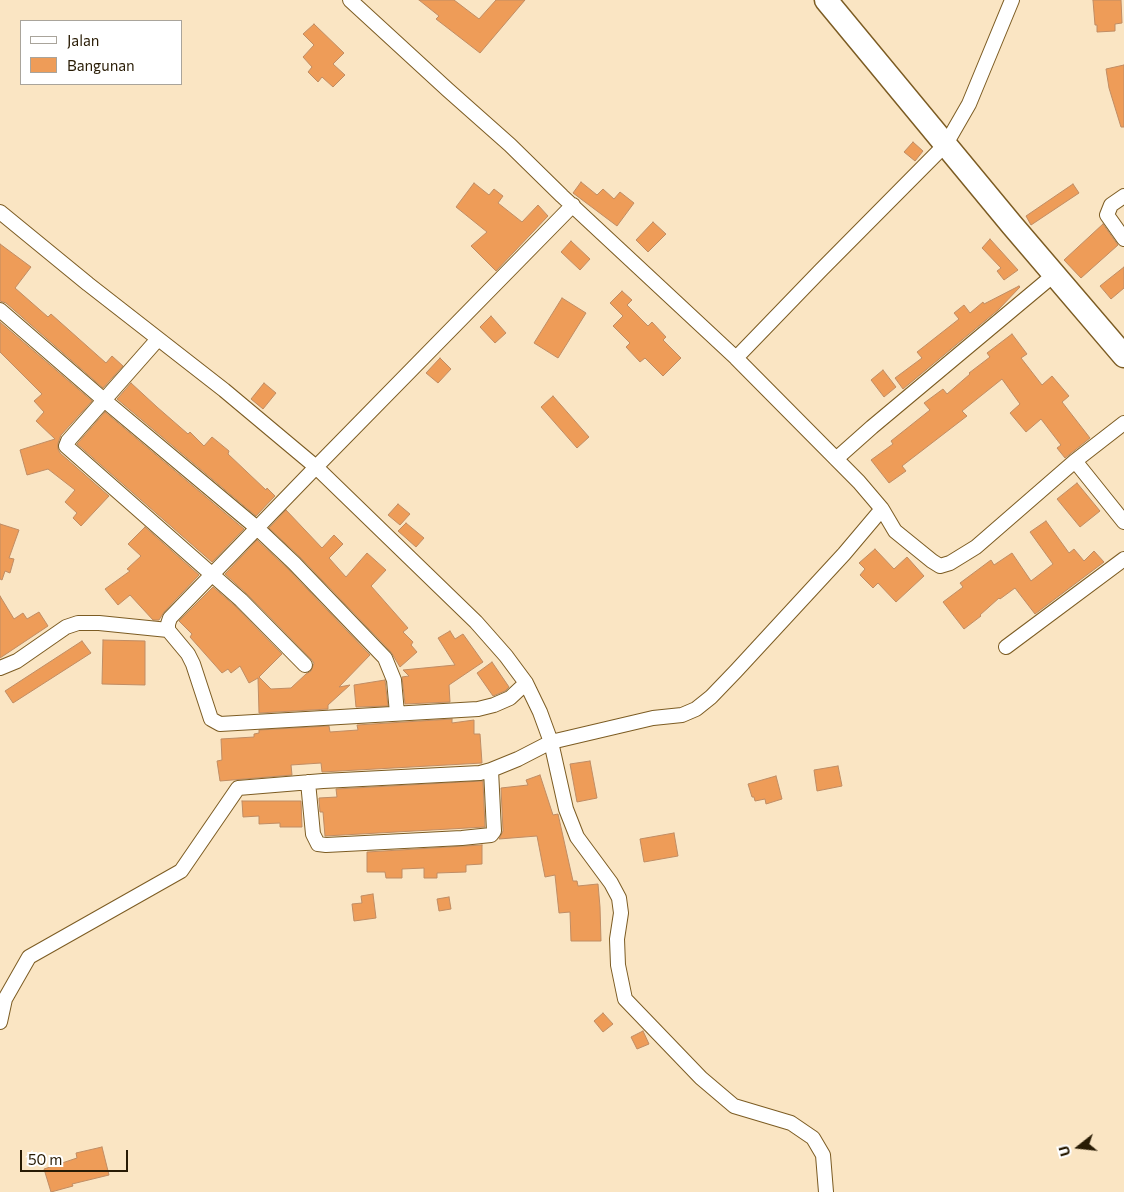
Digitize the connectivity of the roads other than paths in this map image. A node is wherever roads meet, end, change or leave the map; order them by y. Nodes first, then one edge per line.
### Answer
1 (350, 0) edge
2 (826, 0) edge
3 (1012, 0) edge
4 (946, 144) junction
5 (1124, 196) edge
6 (573, 205) junction
7 (0, 212) edge
8 (1124, 239) edge
9 (1055, 274) junction
10 (0, 310) edge
11 (158, 339) junction
12 (1124, 356) edge
13 (736, 358) junction
14 (104, 400) junction
15 (1124, 423) edge
16 (836, 459) junction
17 (1075, 461) junction
18 (316, 467) junction
19 (882, 509) junction
20 (1124, 522) edge
21 (257, 528) junction
22 (1124, 558) edge
23 (212, 575) junction
24 (168, 630) junction
25 (1006, 647) dead end
26 (305, 665) dead end
27 (0, 668) edge
28 (526, 684) junction
29 (397, 712) junction
30 (551, 742) junction
31 (491, 770) junction
32 (308, 782) junction
33 (0, 1022) edge
34 (826, 1192) edge

1 - 6 street
2 - 4 highway
3 - 4 street
4 - 9 highway
4 - 13 street
5 - 8 street
6 - 13 street
6 - 18 street
7 - 11 street
9 - 12 highway
9 - 16 street
10 - 14 street
11 - 14 street
11 - 18 street
13 - 16 street
14 - 21 street
14 - 23 street
15 - 17 street
16 - 19 street
17 - 19 street
17 - 20 street
18 - 21 street
18 - 28 street
19 - 30 street
21 - 23 street
21 - 29 street
22 - 25 street
23 - 24 street
23 - 26 street
24 - 27 street
24 - 29 street
28 - 29 street
28 - 30 street
30 - 31 street
30 - 34 street
31 - 32 street
31 - 32 street
32 - 33 street

